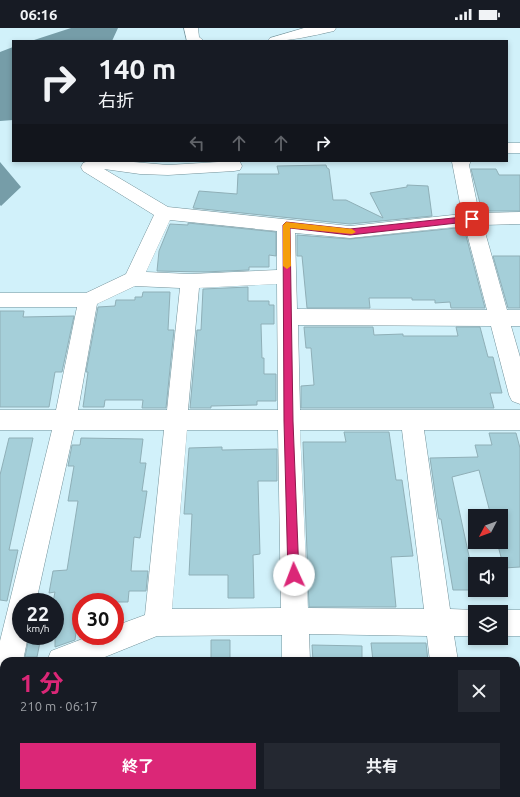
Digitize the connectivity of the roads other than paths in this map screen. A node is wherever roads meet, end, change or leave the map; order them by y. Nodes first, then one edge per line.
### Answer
1 (191, 28) edge
2 (330, 28) edge
3 (305, 30) edge
4 (194, 40) edge
5 (278, 40) edge
6 (508, 148) edge
7 (520, 148) edge
8 (460, 162) edge
9 (234, 166) dead end
10 (164, 213) junction
11 (520, 218) edge
12 (472, 219) junction
13 (286, 225) junction
14 (287, 277) junction
15 (133, 279) junction
16 (190, 281) junction
17 (0, 300) edge
18 (88, 300) junction
19 (287, 317) junction
20 (520, 318) edge
21 (500, 319) junction
22 (520, 395) edge
23 (0, 420) edge
24 (65, 420) junction
25 (178, 420) junction
26 (412, 420) junction
27 (520, 420) edge
28 (289, 421) junction
29 (25, 593) edge
30 (295, 621) junction
31 (439, 622) junction
32 (158, 623) junction
33 (468, 623) edge
34 (508, 623) edge
35 (520, 623) edge
36 (13, 645) edge
37 (10, 657) edge
38 (71, 657) edge
39 (296, 657) edge
40 (443, 657) edge

1 - 4 street
2 - 3 street
3 - 5 street
6 - 7 street
8 - 12 street
9 - 10 street
10 - 13 street
10 - 15 street
11 - 12 street
12 - 13 street
12 - 21 street
13 - 14 street
14 - 16 street
14 - 19 street
15 - 16 street
15 - 18 street
16 - 25 street
17 - 18 street
18 - 24 street
19 - 21 street
19 - 28 street
20 - 21 street
21 - 22 street
23 - 24 street
24 - 25 street
24 - 29 street
25 - 28 street
25 - 32 street
26 - 27 street
26 - 28 street
26 - 31 street
28 - 30 street
30 - 31 street
30 - 32 street
30 - 39 street
31 - 33 street
31 - 40 street
32 - 38 street
34 - 35 street
36 - 37 street

